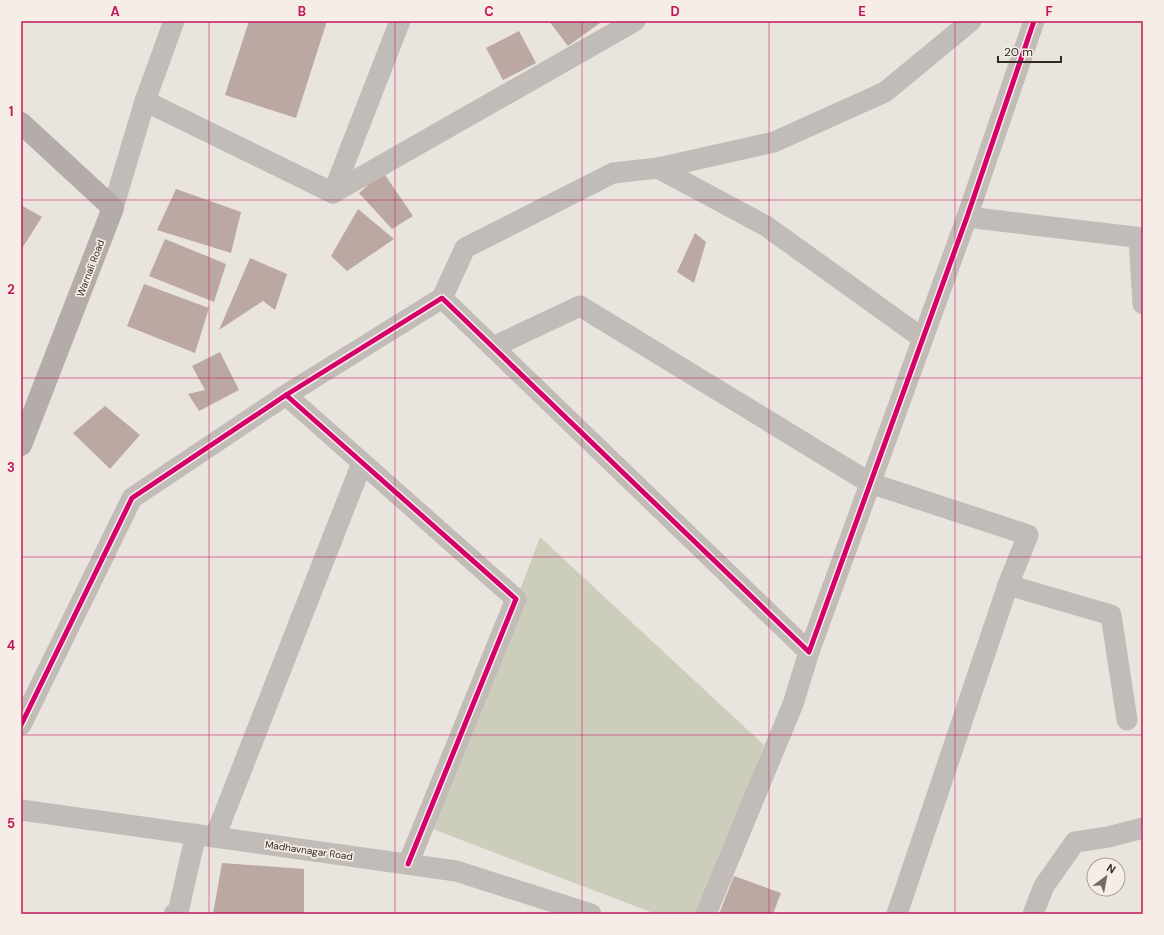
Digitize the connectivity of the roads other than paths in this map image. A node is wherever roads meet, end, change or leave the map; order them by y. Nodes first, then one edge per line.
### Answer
1 (174, 21) edge
2 (400, 21) edge
3 (635, 21) edge
4 (971, 21) edge
5 (1034, 21) edge
6 (145, 100) junction
7 (21, 123) edge
8 (658, 168) junction
9 (333, 193) junction
10 (113, 208) junction
11 (967, 217) junction
12 (1141, 238) edge
13 (442, 298) junction
14 (1143, 304) edge
15 (922, 338) junction
16 (493, 347) junction
17 (286, 395) junction
18 (23, 435) edge
19 (362, 463) junction
20 (870, 483) junction
21 (1008, 585) junction
22 (809, 652) junction
23 (1127, 720) dead end
24 (21, 725) edge
25 (21, 810) edge
26 (1143, 828) edge
27 (206, 836) junction
28 (408, 864) junction
29 (174, 914) edge
30 (591, 914) edge
31 (706, 914) edge
32 (897, 914) edge
33 (1033, 914) edge

1 - 6 street
2 - 9 street
3 - 9 street
4 - 8 street
5 - 11 street
6 - 9 street
6 - 10 street
7 - 10 main road
8 - 13 street
8 - 15 street
10 - 18 main road, Warnali Road
11 - 12 street
11 - 15 street
12 - 14 street
13 - 16 street
13 - 17 street
15 - 20 street
16 - 20 street
16 - 22 street
17 - 19 street
17 - 24 street
19 - 27 street
19 - 28 street
20 - 21 street
20 - 22 street
21 - 23 street
21 - 32 street
22 - 31 street
25 - 27 street, Madhavnagar Road
26 - 33 street
27 - 28 street, Madhavnagar Road
27 - 29 street
28 - 30 street, Madhavnagar Road

